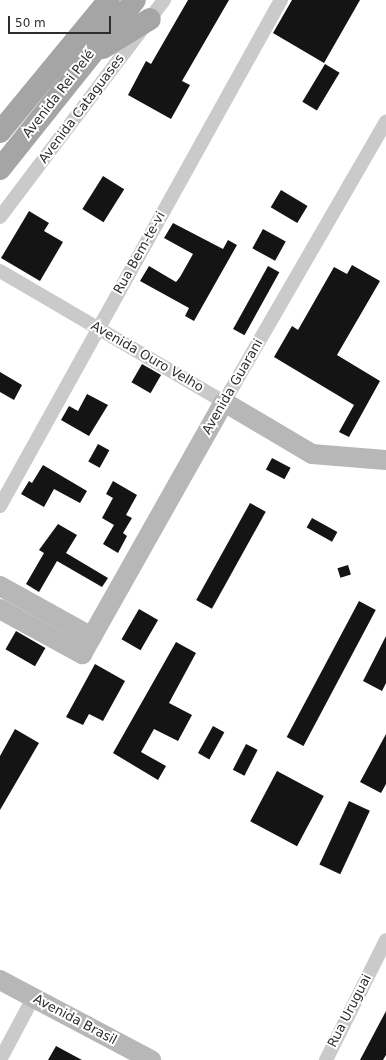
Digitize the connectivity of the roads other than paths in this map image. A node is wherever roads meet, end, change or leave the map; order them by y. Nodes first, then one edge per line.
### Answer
1 (109, 0) edge
2 (135, 0) edge
3 (164, 0) edge
4 (281, 0) edge
5 (150, 19) junction
6 (85, 60) junction
7 (386, 121) edge
8 (0, 132) edge
9 (0, 169) edge
10 (0, 217) edge
11 (0, 271) edge
12 (98, 328) junction
13 (224, 402) junction
14 (386, 460) edge
15 (0, 506) edge
16 (0, 586) edge
17 (0, 609) edge
18 (92, 637) junction
19 (386, 940) edge
20 (0, 980) edge
21 (33, 998) junction
22 (0, 1060) edge
23 (151, 1060) edge
24 (326, 1060) edge

1 - 8 main road, Avenida Rei Pelé
2 - 6 main road, Avenida Rei Pelé
3 - 5 street, Avenida Cataguases
4 - 12 street, Rua Bem-te-vi
5 - 6 main road
5 - 10 street, Avenida Cataguases
6 - 9 main road, Avenida Rei Pelé
7 - 13 street, Avenida Guarani
11 - 12 street, Avenida Ouro Velho
12 - 13 street, Avenida Ouro Velho
12 - 15 street, Rua Bem-te-vi
13 - 14 street, Avenida Ouro Velho
13 - 18 street, Avenida Guarani
16 - 18 street
17 - 18 street, Avenida Guarani
19 - 24 street, Rua Uruguai
20 - 21 street, Avenida Brasil
21 - 22 street
21 - 23 street, Avenida Brasil

